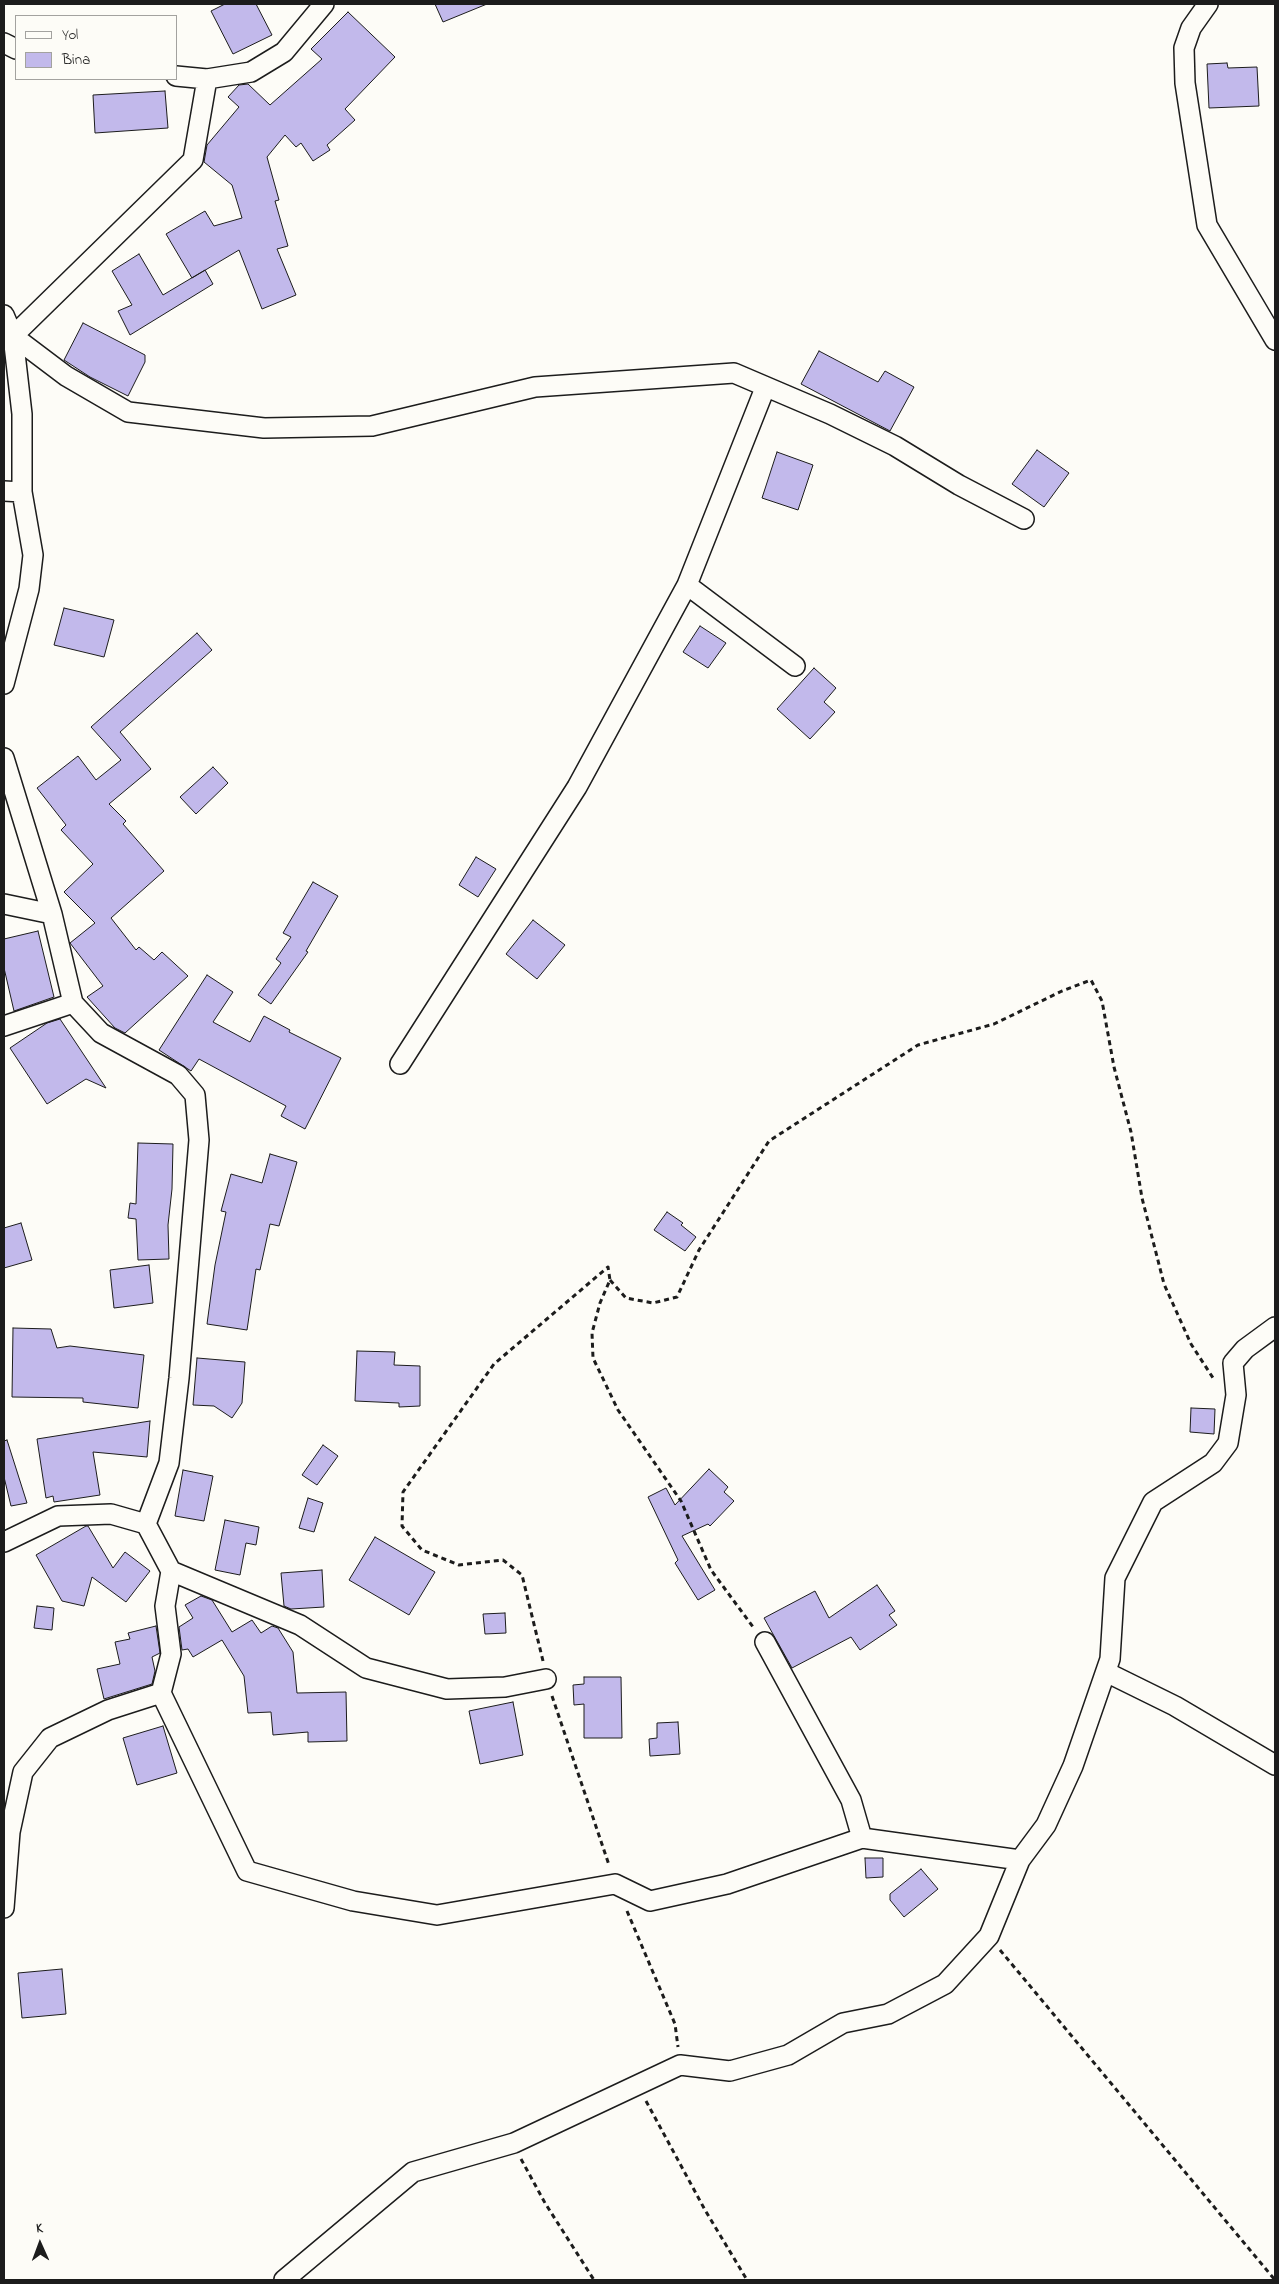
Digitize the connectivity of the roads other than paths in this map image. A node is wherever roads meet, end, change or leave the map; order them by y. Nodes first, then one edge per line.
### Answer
1 (324, 4) edge
2 (1208, 4) edge
3 (178, 76) edge
4 (206, 79) junction
5 (4, 315) edge
6 (13, 336) junction
7 (1275, 340) edge
8 (765, 388) junction
9 (13, 492) edge
10 (1024, 519) dead end
11 (687, 585) junction
12 (795, 666) dead end
13 (4, 684) edge
14 (4, 758) edge
15 (4, 904) edge
16 (52, 914) junction
17 (73, 1003) junction
18 (4, 1026) edge
19 (400, 1064) dead end
20 (1275, 1327) edge
21 (146, 1524) junction
22 (4, 1542) edge
23 (171, 1571) junction
24 (765, 1642) road end
25 (1106, 1672) junction
26 (546, 1679) road end
27 (161, 1693) junction
28 (1275, 1765) edge
29 (862, 1838) junction
30 (1020, 1860) junction
31 (4, 1908) edge
32 (284, 2280) edge

1 - 4 street
2 - 7 street
3 - 4 street
4 - 6 street
5 - 6 street
6 - 8 street
6 - 9 street
8 - 10 street
8 - 11 street
9 - 13 street
11 - 12 street
11 - 19 street
14 - 16 street
15 - 16 street
16 - 17 street
17 - 18 street
17 - 21 street
20 - 25 street
21 - 22 street
21 - 23 street
23 - 26 street
23 - 27 street
24 - 29 street
25 - 28 street
25 - 30 street
27 - 29 street
27 - 31 street
29 - 30 street
30 - 32 street

